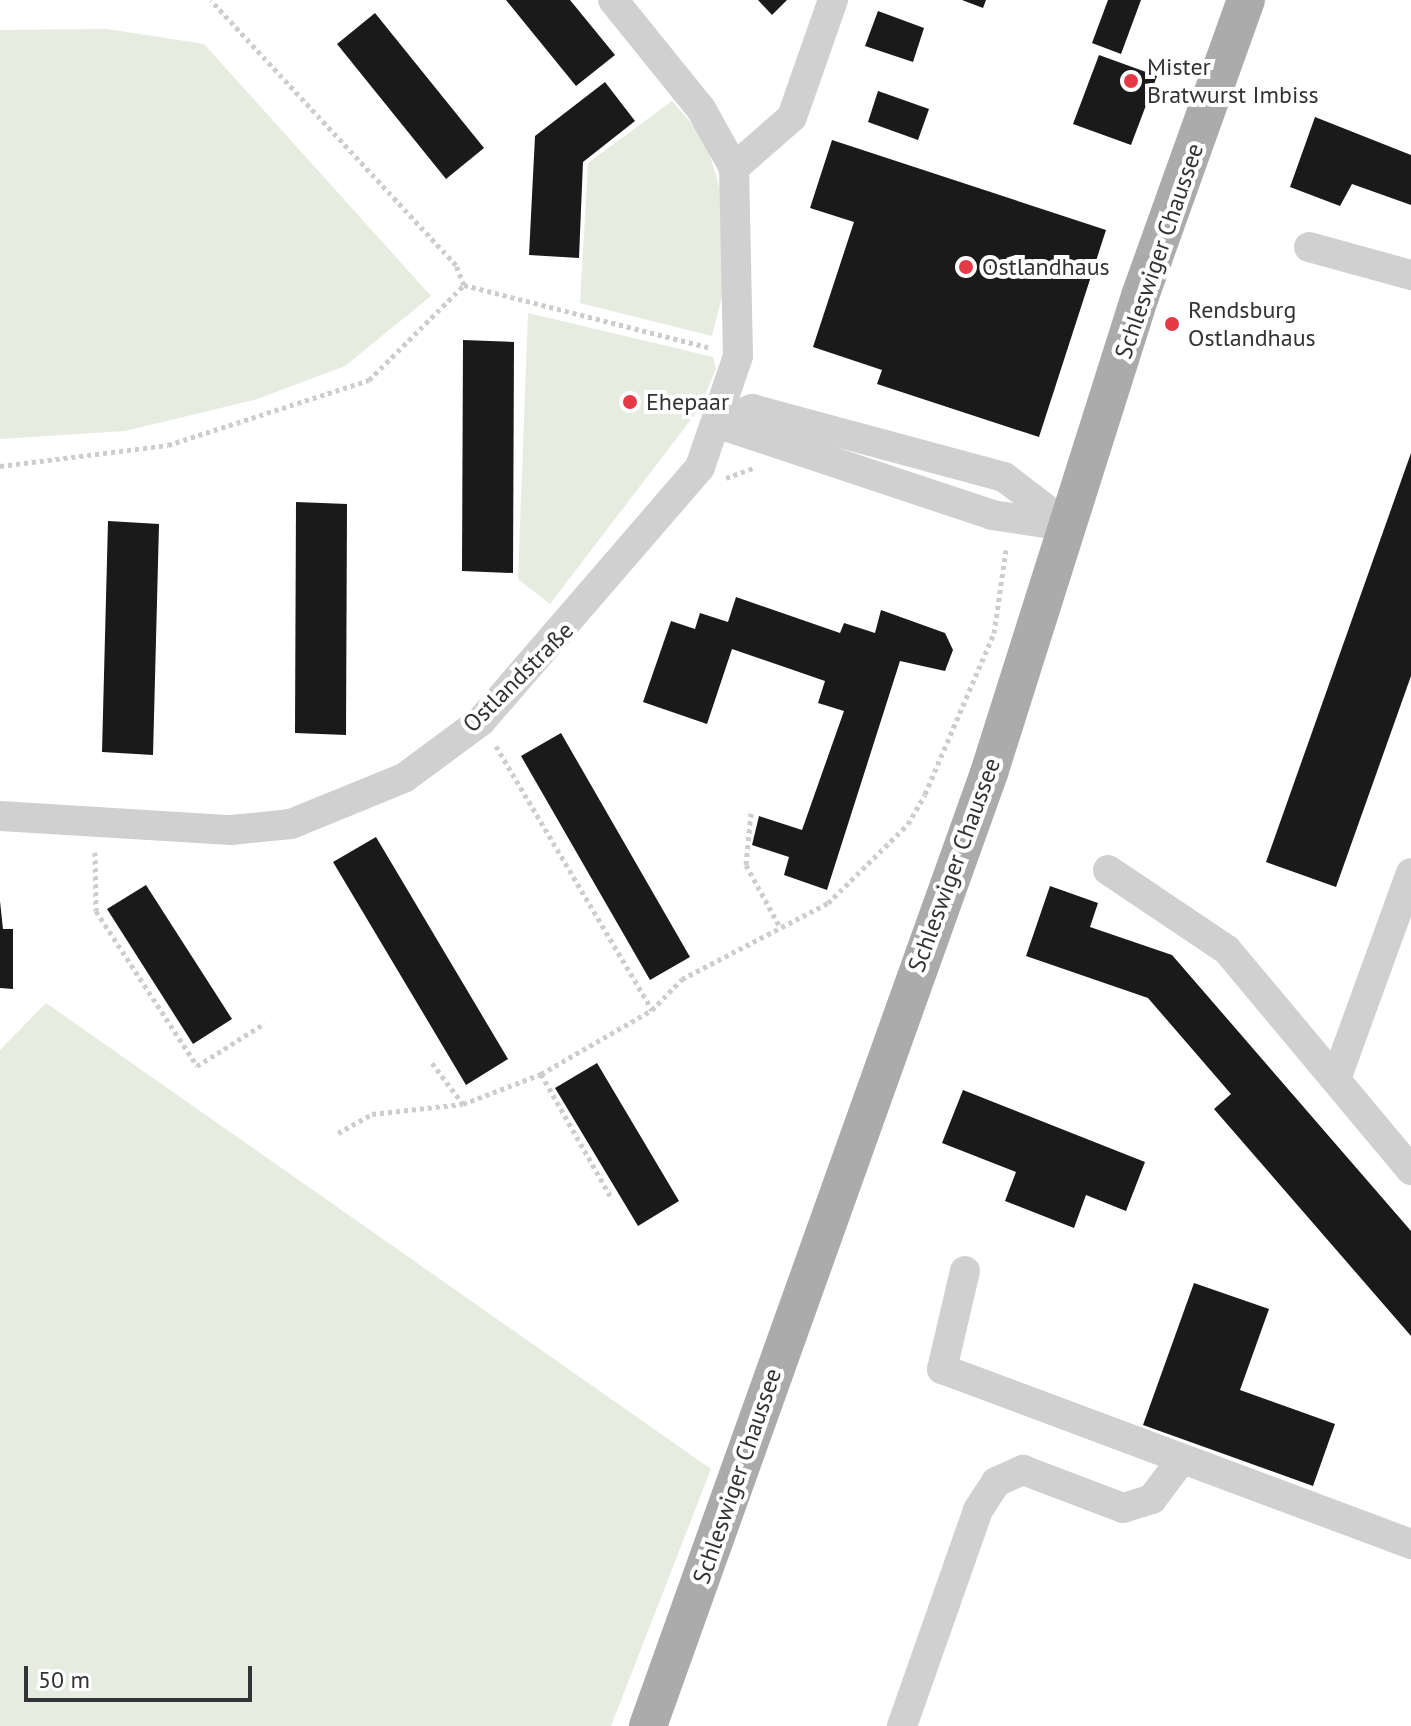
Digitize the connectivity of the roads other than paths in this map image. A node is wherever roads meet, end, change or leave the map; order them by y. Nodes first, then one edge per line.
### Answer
1 (613, 0) edge
2 (833, 0) edge
3 (1246, 0) edge
4 (734, 168) junction
5 (1309, 247) dead end
6 (1411, 275) edge
7 (716, 423) junction
8 (1068, 526) junction
9 (0, 816) edge
10 (1108, 870) dead end
11 (1411, 873) edge
12 (1336, 1079) junction
13 (1411, 1170) edge
14 (965, 1271) dead end
15 (1179, 1463) junction
16 (1411, 1544) edge
17 (648, 1726) edge
18 (902, 1726) edge

1 - 4 street
2 - 4 street
3 - 8 main road, Schleswiger Chaussee
4 - 7 street, Ostlandstraße
5 - 6 street
7 - 8 street
7 - 9 street, Ostlandstraße
8 - 17 main road, Schleswiger Chaussee
10 - 12 street
11 - 12 street
12 - 13 street
14 - 15 street
15 - 16 street
15 - 18 street

